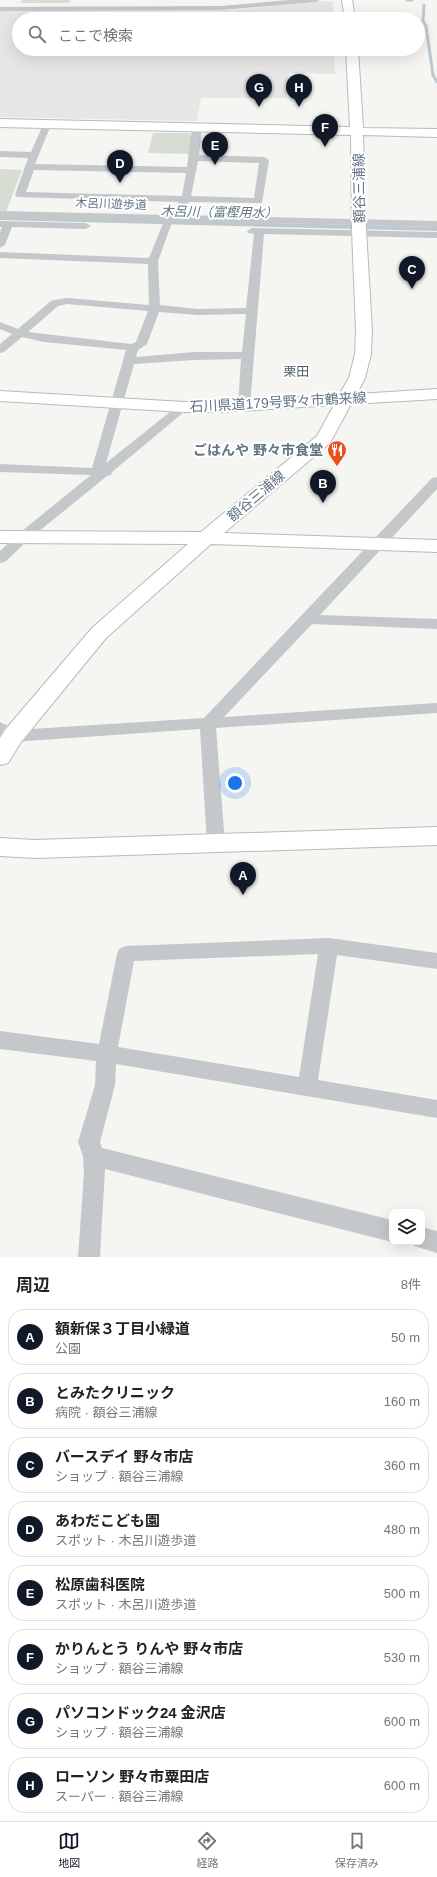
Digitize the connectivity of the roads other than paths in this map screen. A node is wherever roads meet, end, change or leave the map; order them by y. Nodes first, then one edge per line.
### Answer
1 (316, 0) edge
2 (347, 0) edge
3 (0, 9) edge
4 (349, 12) edge
5 (352, 56) edge
6 (0, 123) edge
7 (46, 124) junction
8 (197, 128) junction
9 (357, 131) junction
10 (437, 132) edge
11 (0, 154) edge
12 (34, 155) junction
13 (194, 158) junction
14 (29, 168) junction
15 (192, 170) junction
16 (186, 199) junction
17 (0, 214) edge
18 (4, 224) edge
19 (169, 224) junction
20 (437, 224) edge
21 (118, 227) dead end
22 (150, 228) dead end
23 (359, 228) junction
24 (244, 230) dead end
25 (259, 231) junction
26 (437, 235) edge
27 (0, 245) edge
28 (0, 255) edge
29 (153, 262) junction
30 (155, 308) junction
31 (252, 311) junction
32 (0, 325) edge
33 (20, 333) junction
34 (134, 348) junction
35 (0, 350) edge
36 (246, 356) junction
37 (130, 361) junction
38 (437, 394) edge
39 (0, 396) edge
40 (345, 400) junction
41 (118, 403) junction
42 (244, 406) junction
43 (184, 407) junction
44 (0, 468) edge
45 (102, 471) junction
46 (437, 481) edge
47 (0, 537) edge
48 (22, 538) junction
49 (206, 538) junction
50 (377, 544) junction
51 (437, 546) edge
52 (0, 559) edge
53 (308, 618) junction
54 (437, 624) edge
55 (437, 708) edge
56 (208, 723) junction
57 (5, 741) edge
58 (437, 836) edge
59 (216, 844) junction
60 (0, 847) edge
61 (329, 946) junction
62 (437, 961) edge
63 (0, 1040) edge
64 (107, 1054) junction
65 (307, 1088) junction
66 (437, 1110) edge
67 (94, 1156) junction
68 (389, 1230) edge
69 (425, 1239) edge
70 (437, 1242) edge
71 (89, 1257) edge

1 - 3 street
2 - 4 main road
5 - 9 main road, 額谷三浦線
6 - 7 main road
7 - 8 main road
7 - 12 street
8 - 9 main road
8 - 13 street
9 - 10 main road
9 - 23 main road, 額谷三浦線
11 - 12 street
12 - 14 street
13 - 15 street
13 - 16 street
14 - 15 street
14 - 16 street
15 - 16 street
16 - 19 street
17 - 19 street, 木呂川遊歩道
18 - 21 street
18 - 27 street
19 - 22 street
19 - 23 street, 木呂川遊歩道
19 - 29 street
20 - 23 street, 木呂川遊歩道
23 - 25 street
23 - 26 street
23 - 40 main road, 額谷三浦線
24 - 25 street
25 - 31 street
28 - 29 street
29 - 30 street
30 - 31 street
30 - 33 street
30 - 34 street
31 - 36 street
32 - 33 street
33 - 34 street
33 - 35 street
34 - 37 street
36 - 37 street
36 - 42 street
37 - 41 street
38 - 40 main road, 石川県道179号野々市鶴来線
39 - 41 main road, 石川県道179号野々市鶴来線
40 - 42 main road, 石川県道179号野々市鶴来線
40 - 49 main road, 額谷三浦線
41 - 43 main road, 石川県道179号野々市鶴来線
41 - 45 street
42 - 43 main road, 石川県道179号野々市鶴来線
43 - 45 street
44 - 45 street
45 - 48 street
46 - 50 street
47 - 48 main road
48 - 49 main road
48 - 52 street
49 - 50 main road
49 - 57 main road, 額谷三浦線
50 - 51 main road
50 - 53 street
53 - 54 street
53 - 56 street
55 - 56 street
56 - 57 street
56 - 59 street
58 - 59 main road
59 - 60 main road
61 - 62 street
61 - 64 street
61 - 65 street
63 - 64 street
64 - 65 street
64 - 67 street
65 - 66 street
67 - 68 street
67 - 71 street
69 - 70 street

